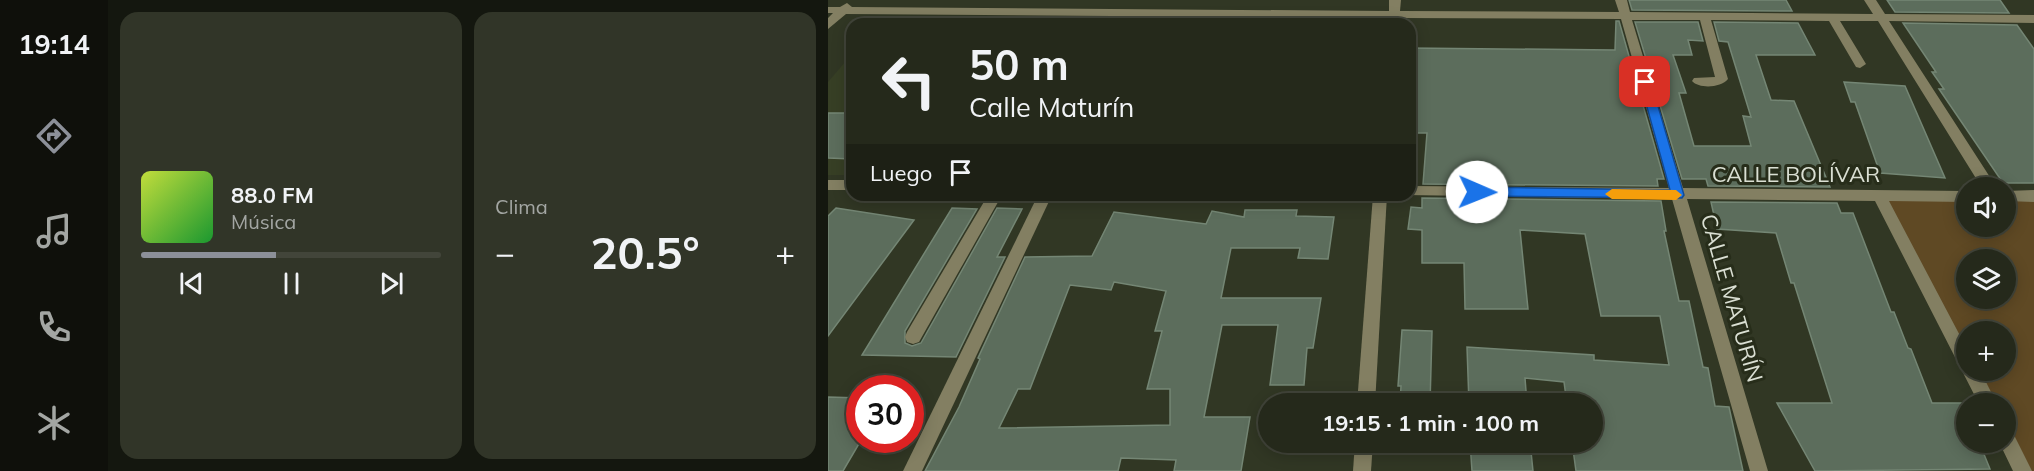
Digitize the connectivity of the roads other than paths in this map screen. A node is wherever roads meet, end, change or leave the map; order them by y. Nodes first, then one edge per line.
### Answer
1 (853, 0) edge
2 (1140, 0) edge
3 (1395, 0) edge
4 (1870, 0) edge
5 (1623, 7) edge
6 (828, 10) edge
7 (843, 10) junction
8 (1134, 12) junction
9 (1704, 15) junction
10 (1832, 17) junction
11 (1882, 17) junction
12 (1131, 18) edge
13 (1357, 18) edge
14 (1394, 18) edge
15 (1413, 18) edge
16 (2034, 19) edge
17 (828, 25) edge
18 (1860, 64) dead end
19 (1698, 81) dead end
20 (1983, 177) edge
21 (828, 185) edge
22 (846, 185) edge
23 (1416, 191) edge
24 (1678, 195) junction
25 (1879, 195) junction
26 (1956, 196) edge
27 (2016, 196) edge
28 (2034, 196) edge
29 (992, 201) edge
30 (1042, 201) edge
31 (1380, 201) edge
32 (913, 337) dead end
33 (1956, 344) edge
34 (1367, 393) edge
35 (1363, 453) edge
36 (2014, 453) edge
37 (912, 471) edge
38 (1362, 471) edge
39 (1759, 471) edge
40 (2023, 471) edge

1 - 7 street
2 - 8 street
3 - 14 street
4 - 11 street
5 - 9 street
5 - 15 street
5 - 24 street, CALLE MATURÍN
6 - 7 street
7 - 8 street
7 - 17 street
8 - 12 street
8 - 13 street
9 - 10 street
9 - 19 street
10 - 11 street
10 - 18 street
11 - 16 street
11 - 20 street
21 - 22 street
23 - 24 street, CALLE BOLÍVAR
24 - 25 street, CALLE BOLÍVAR
24 - 39 street, CALLE MATURÍN
25 - 26 street, CALLE BOLÍVAR
25 - 33 street
27 - 28 street
29 - 32 street
30 - 37 street
31 - 34 street
35 - 38 street
36 - 40 street

